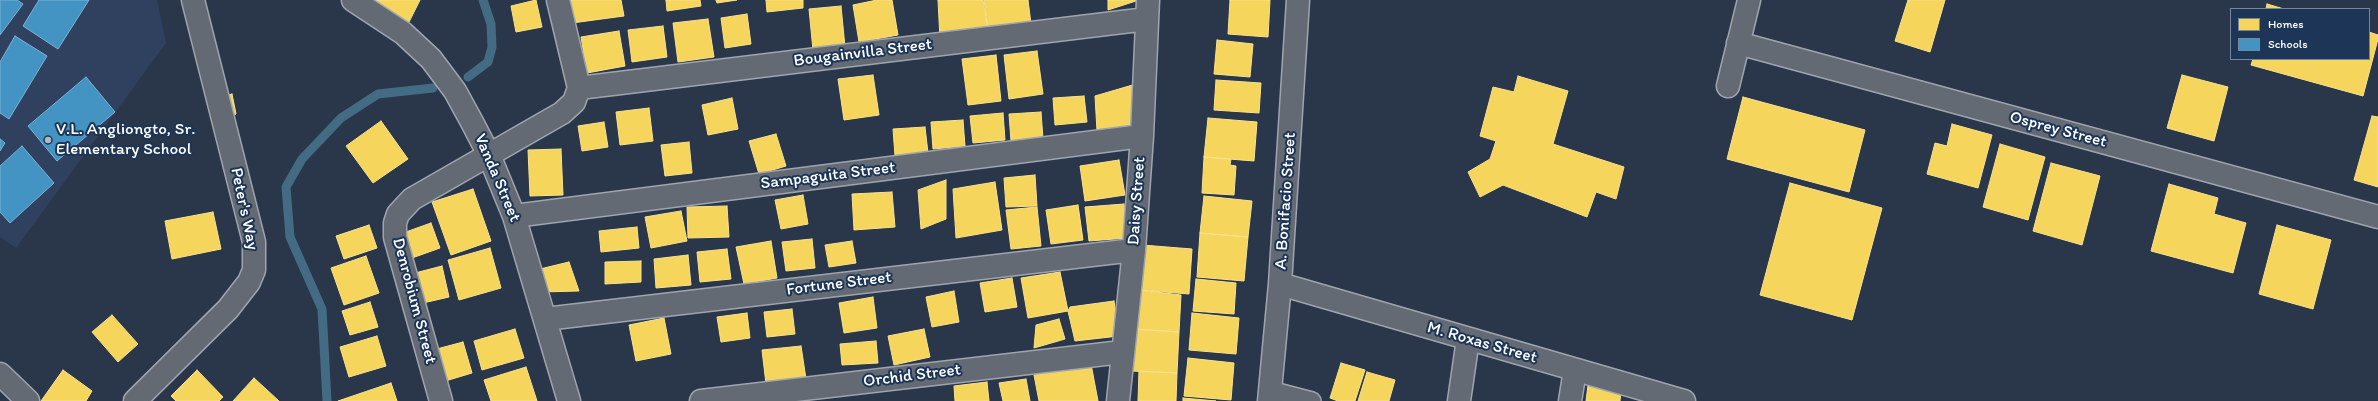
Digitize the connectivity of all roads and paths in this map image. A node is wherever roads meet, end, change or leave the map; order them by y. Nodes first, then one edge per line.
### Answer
1 (193, 0) edge
2 (353, 0) edge
3 (558, 0) edge
4 (1298, 0) edge
5 (1749, 0) edge
6 (1147, 9) edge
7 (1738, 43) junction
8 (1728, 86) dead end
9 (579, 88) junction
10 (1142, 136) junction
11 (489, 155) junction
12 (514, 216) junction
13 (2378, 217) edge
14 (1134, 250) junction
15 (1280, 284) junction
16 (544, 319) junction
17 (1468, 338) junction
18 (1122, 352) junction
19 (1575, 370) junction
20 (0, 374) edge
21 (1270, 395) edge
22 (145, 397) edge
23 (1678, 400) edge
24 (28, 401) edge
25 (441, 401) edge
26 (569, 401) edge
27 (701, 401) edge
28 (1118, 401) edge
29 (1312, 401) edge
30 (1459, 401) edge
31 (1570, 401) edge

1 - 22 street, Peter's Way
2 - 11 street, Vanda Street
3 - 9 street
4 - 15 street, A. Bonifacio Street
5 - 7 street
6 - 9 street, Bougainvilla Street
6 - 10 street, Daisy Street
7 - 8 street
7 - 13 street, Osprey Street
9 - 11 street, Denrobium Street
10 - 12 street, Sampaguita Street
10 - 14 street, Daisy Street
11 - 12 street, Vanda Street
11 - 25 street, Denrobium Street
12 - 16 street, Vanda Street
14 - 16 street, Fortune Street
14 - 18 street, Daisy Street
15 - 17 street, M. Roxas Street
15 - 21 street, A. Bonifacio Street
16 - 26 street, Vanda Street
17 - 19 street, M. Roxas Street
17 - 30 street
18 - 27 street, Orchid Street
18 - 28 street, Daisy Street
19 - 23 street, M. Roxas Street
19 - 31 street
20 - 24 street
21 - 29 lane

